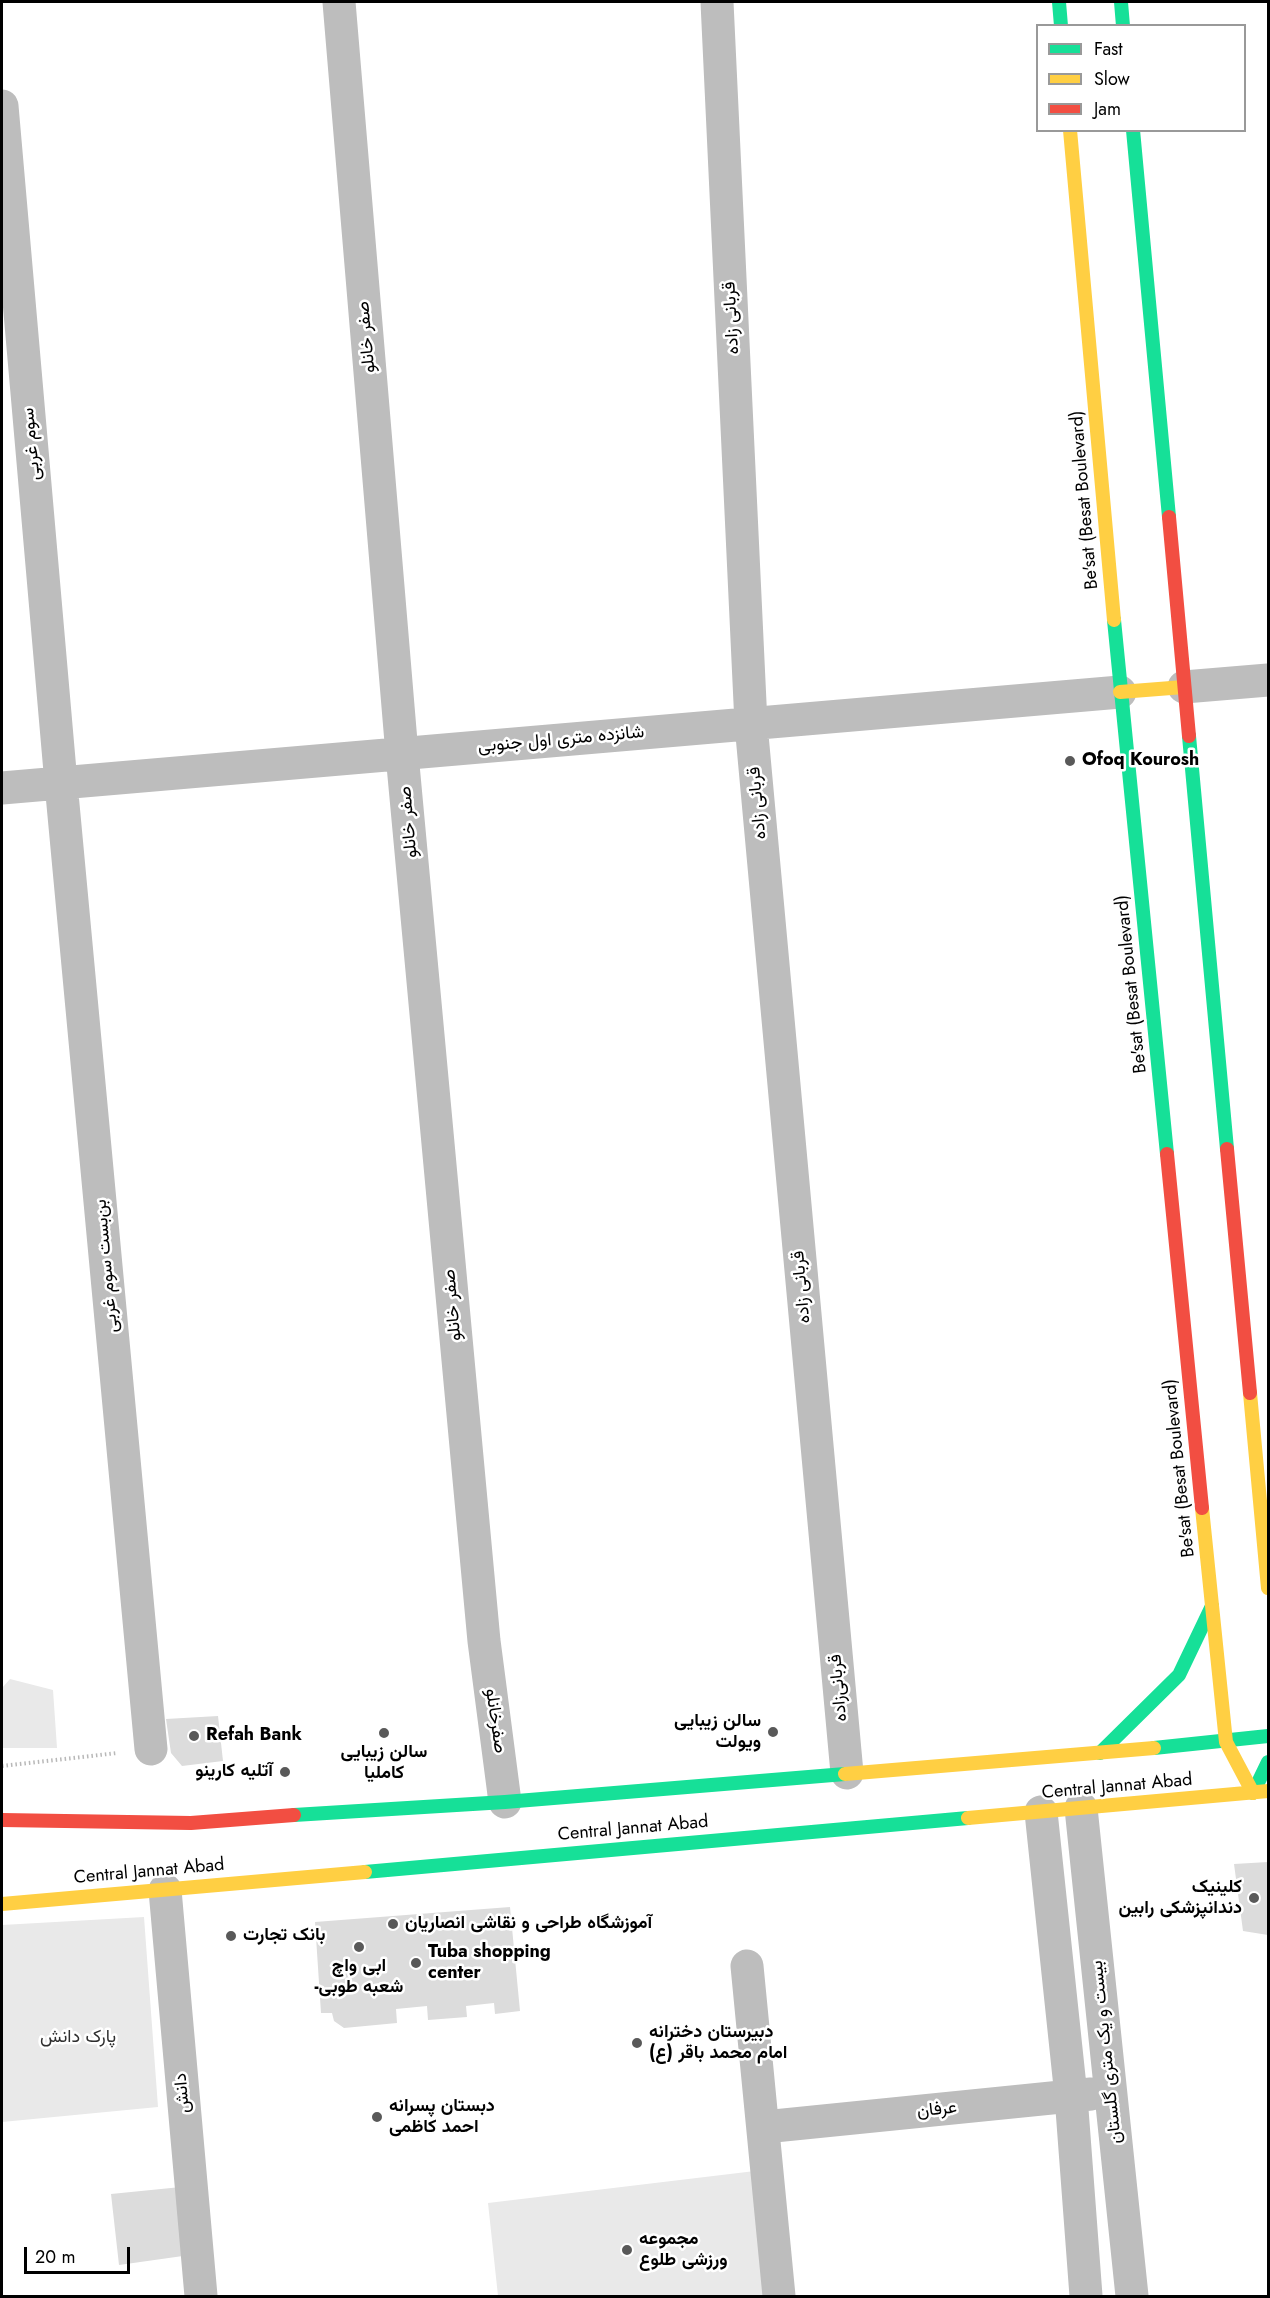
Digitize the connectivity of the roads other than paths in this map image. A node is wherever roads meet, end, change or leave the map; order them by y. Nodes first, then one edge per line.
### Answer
1 (339, 2) edge
2 (717, 2) edge
3 (1059, 2) edge
4 (1121, 2) edge
5 (1061, 24) edge
6 (1123, 24) edge
7 (2, 106) edge
8 (1070, 132) edge
9 (1133, 132) edge
10 (11, 325) edge
11 (1269, 680) edge
12 (1184, 687) junction
13 (1120, 692) junction
14 (751, 724) junction
15 (402, 754) junction
16 (61, 783) junction
17 (2, 788) edge
18 (1269, 1588) edge
19 (831, 1603) joint
20 (1212, 1606) junction
21 (484, 1641) joint
22 (1269, 1736) edge
23 (1226, 1742) junction
24 (151, 1749) road end
25 (1100, 1753) junction
26 (1269, 1762) edge
27 (847, 1773) junction
28 (1269, 1791) edge
29 (1254, 1792) junction
30 (506, 1802) junction
31 (1081, 1808) junction
32 (1041, 1812) junction
33 (2, 1820) edge
34 (165, 1890) junction
35 (2, 1904) edge
36 (747, 1966) dead end
37 (1111, 2092) junction
38 (1071, 2096) junction
39 (764, 2127) junction
40 (201, 2296) edge
41 (779, 2296) edge
42 (1086, 2296) edge
43 (1132, 2296) edge

1 - 15 street, صفر خانلو
2 - 14 street, قربانی زاده
3 - 5 street
4 - 6 street
7 - 10 street, سوم غربی
8 - 13 street, Be'sat (Besat Boulevard)
9 - 12 street
10 - 16 street, سوم غربی
11 - 12 street
12 - 13 street
12 - 18 street
13 - 14 street, شانزده متری اول جنوبی
13 - 20 street, Be'sat (Besat Boulevard)
14 - 15 street, شانزده متری اول جنوبی
14 - 19 street, قربانی زاده
15 - 16 street, شانزده متری اول جنوبی
15 - 21 street, صفر خانلو
16 - 17 street, شانزده متری اول جنوبی
16 - 24 street, بن‌بست سوم غربی
19 - 27 street, قربانی‌زاده
20 - 23 street, Be'sat (Besat Boulevard)
20 - 25 street
21 - 30 street, صفرخانلو
22 - 23 street, Central Jannat Abad
23 - 25 street, Central Jannat Abad
23 - 29 street, Be'sat (Besat Boulevard)
25 - 27 street, Central Jannat Abad
26 - 29 street
27 - 30 street, Central Jannat Abad
28 - 29 street, Central Jannat Abad
29 - 31 street, Central Jannat Abad
30 - 33 street, Central Jannat Abad
31 - 32 street, Central Jannat Abad
31 - 37 street, بیست و یک متری گلستان
32 - 34 street, Central Jannat Abad
32 - 38 street
34 - 35 street, Central Jannat Abad
34 - 40 street, دانش
36 - 39 street
37 - 38 street, عرفان
37 - 43 street, بیست و یک متری گلستان
38 - 39 street, عرفان
38 - 42 street
39 - 41 street

